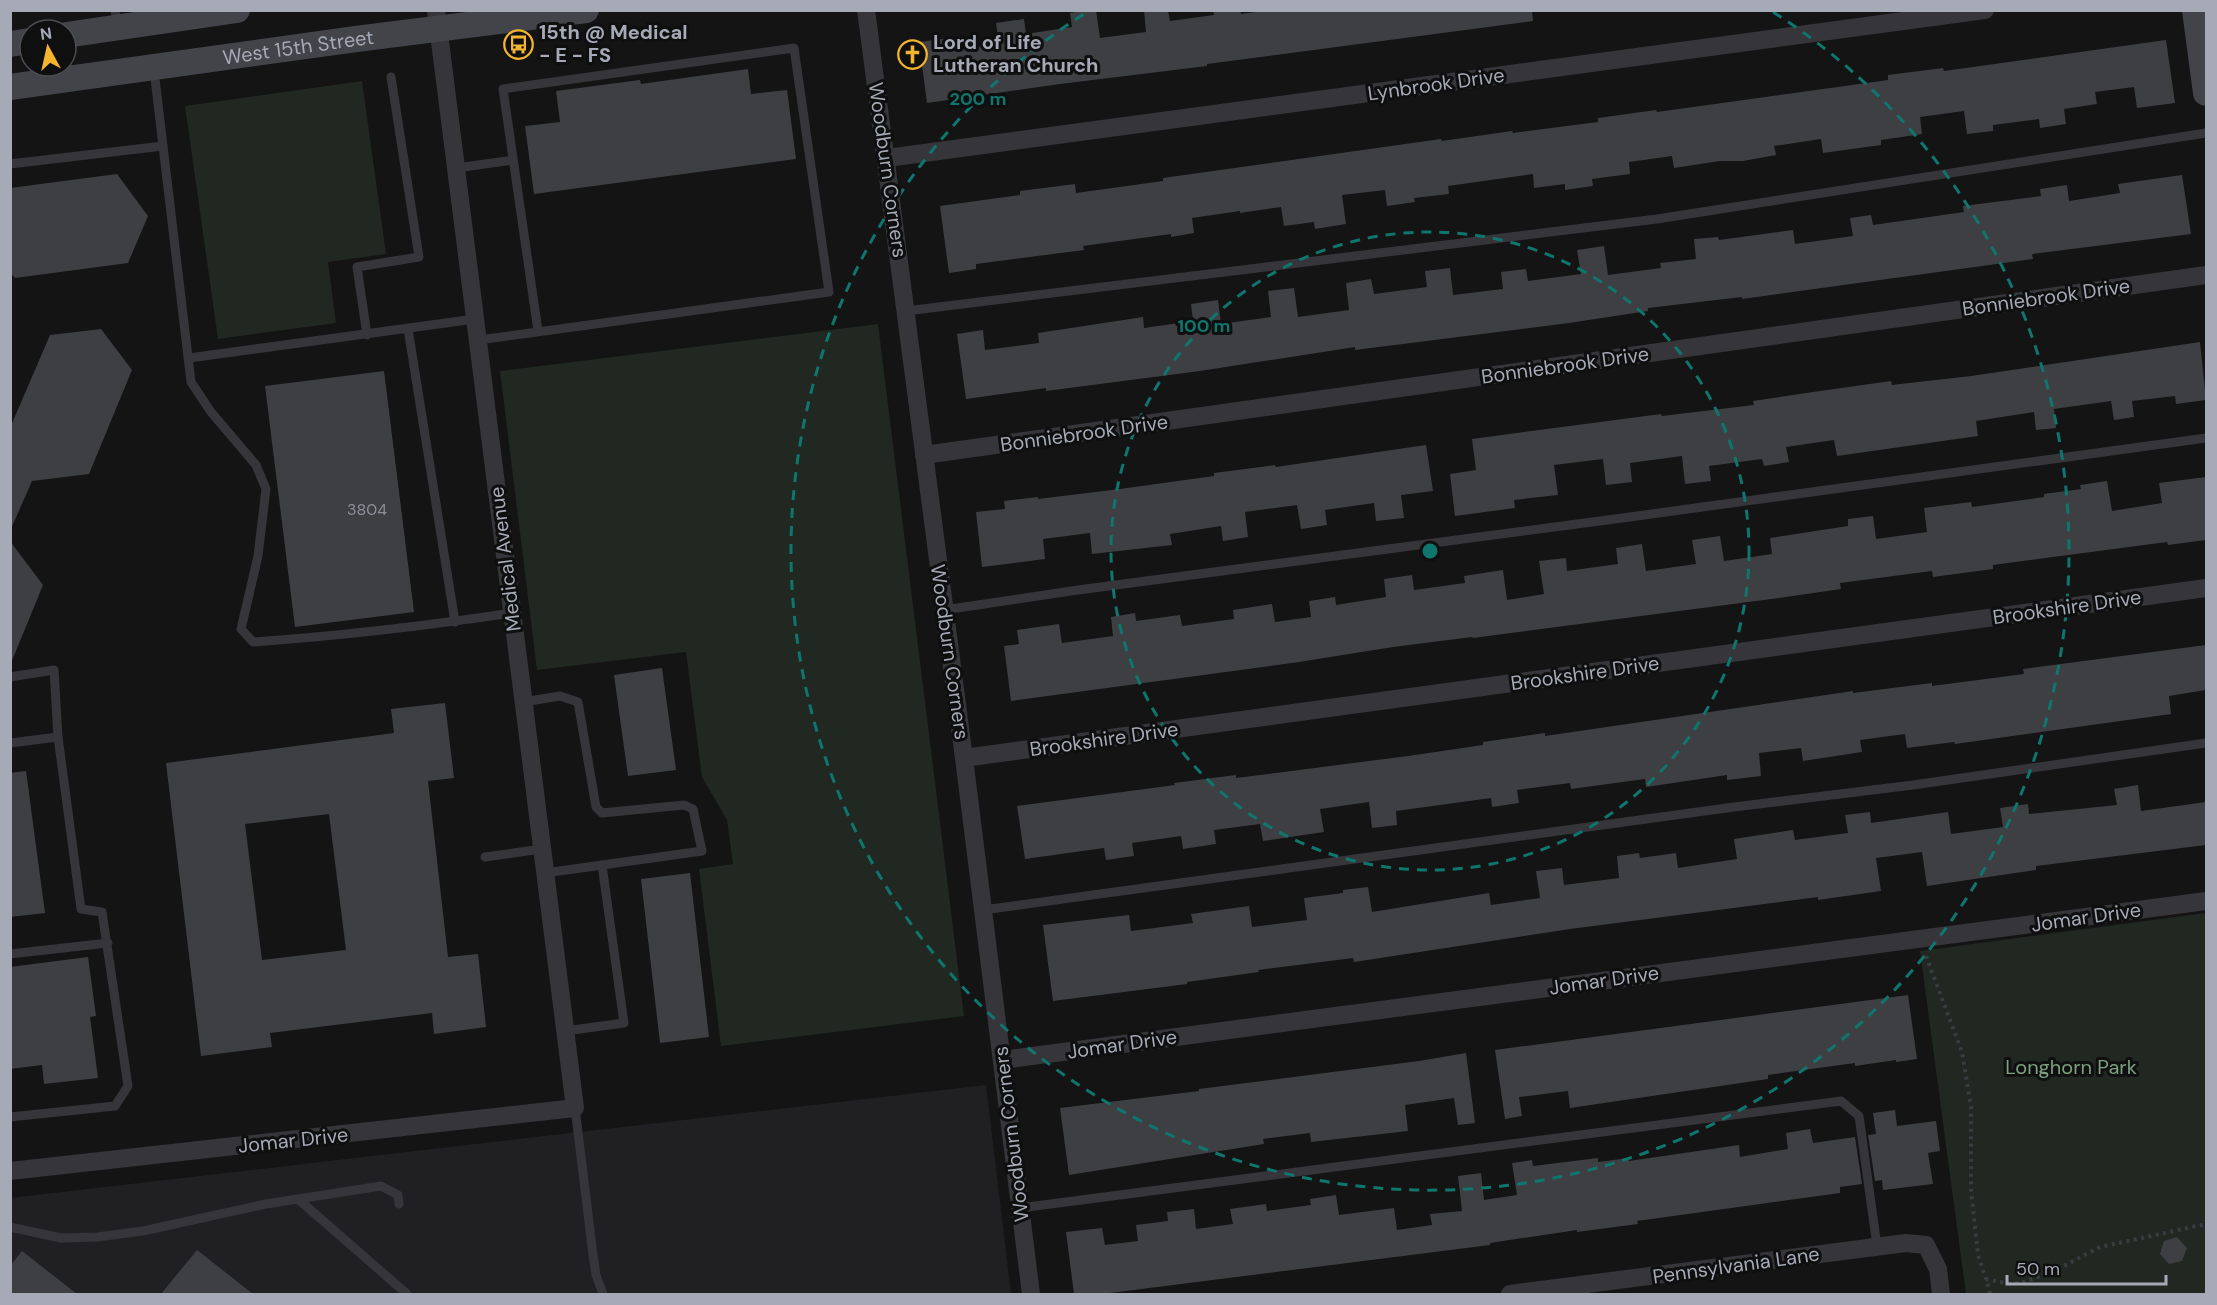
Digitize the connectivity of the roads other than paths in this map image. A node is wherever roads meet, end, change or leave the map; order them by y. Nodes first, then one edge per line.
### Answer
1 (237, 10) edge
2 (586, 10) edge
3 (1984, 10) edge
4 (2195, 10) edge
5 (870, 11) edge
6 (116, 18) edge
7 (437, 19) edge
8 (78, 31) edge
9 (154, 68) junction
10 (391, 76) dead end
11 (10, 87) edge
12 (2206, 93) edge
13 (2206, 133) edge
14 (163, 147) junction
15 (887, 158) junction
16 (513, 160) junction
17 (10, 164) edge
18 (456, 168) junction
19 (2206, 274) edge
20 (906, 311) junction
21 (475, 319) junction
22 (408, 329) junction
23 (538, 331) junction
24 (367, 334) junction
25 (479, 340) junction
26 (189, 358) junction
27 (2206, 438) edge
28 (924, 456) junction
29 (2206, 588) edge
30 (944, 610) junction
31 (512, 613) junction
32 (455, 622) junction
33 (10, 676) edge
34 (523, 702) junction
35 (58, 737) junction
36 (10, 743) edge
37 (2206, 743) edge
38 (964, 759) junction
39 (542, 849) junction
40 (485, 857) dead end
41 (602, 865) junction
42 (545, 873) junction
43 (2206, 901) edge
44 (983, 910) junction
45 (108, 943) junction
46 (10, 954) edge
47 (565, 1031) junction
48 (1002, 1060) junction
49 (575, 1108) junction
50 (10, 1117) edge
51 (10, 1171) edge
52 (298, 1199) junction
53 (399, 1204) dead end
54 (1020, 1208) junction
55 (10, 1227) edge
56 (1877, 1246) junction
57 (407, 1294) edge
58 (603, 1294) edge
59 (1031, 1294) edge
60 (1510, 1294) edge
61 (1941, 1294) edge

1 - 6 main road
2 - 7 main road, West 15th Street
3 - 15 street, Lynbrook Drive
4 - 12 main road
5 - 15 street, Woodburn Corners
6 - 8 main road
7 - 9 main road, West 15th Street
7 - 18 street, Medical Avenue
9 - 11 main road, West 15th Street
9 - 14 lane
10 - 24 lane
13 - 20 lane
14 - 17 lane
14 - 26 lane
15 - 20 street, Woodburn Corners
16 - 18 lane
16 - 23 lane
16 - 23 lane
18 - 21 street, Medical Avenue
19 - 28 street, Bonniebrook Drive
20 - 28 street, Woodburn Corners
21 - 22 lane
21 - 25 street, Medical Avenue
22 - 24 lane
22 - 32 lane
23 - 25 lane
24 - 26 lane
25 - 31 street, Medical Avenue
26 - 32 lane
27 - 30 lane
28 - 30 street, Woodburn Corners
29 - 38 street, Brookshire Drive
30 - 38 street, Woodburn Corners
31 - 32 lane
31 - 34 street, Medical Avenue
33 - 35 lane
34 - 39 street, Medical Avenue
34 - 41 lane
35 - 36 lane
35 - 45 lane
37 - 44 lane
38 - 44 street, Woodburn Corners
39 - 40 lane
39 - 42 street, Medical Avenue
41 - 42 lane
41 - 47 lane
42 - 47 street, Medical Avenue
43 - 48 street, Jomar Drive
44 - 48 street, Woodburn Corners
45 - 46 lane
45 - 50 lane
47 - 49 street, Medical Avenue
48 - 54 street, Woodburn Corners
49 - 51 street, Jomar Drive
49 - 58 lane
52 - 53 lane
52 - 55 lane
52 - 57 lane
54 - 56 lane
54 - 59 street, Woodburn Corners
56 - 60 street, Pennsylvania Lane
56 - 61 street, Pennsylvania Lane

